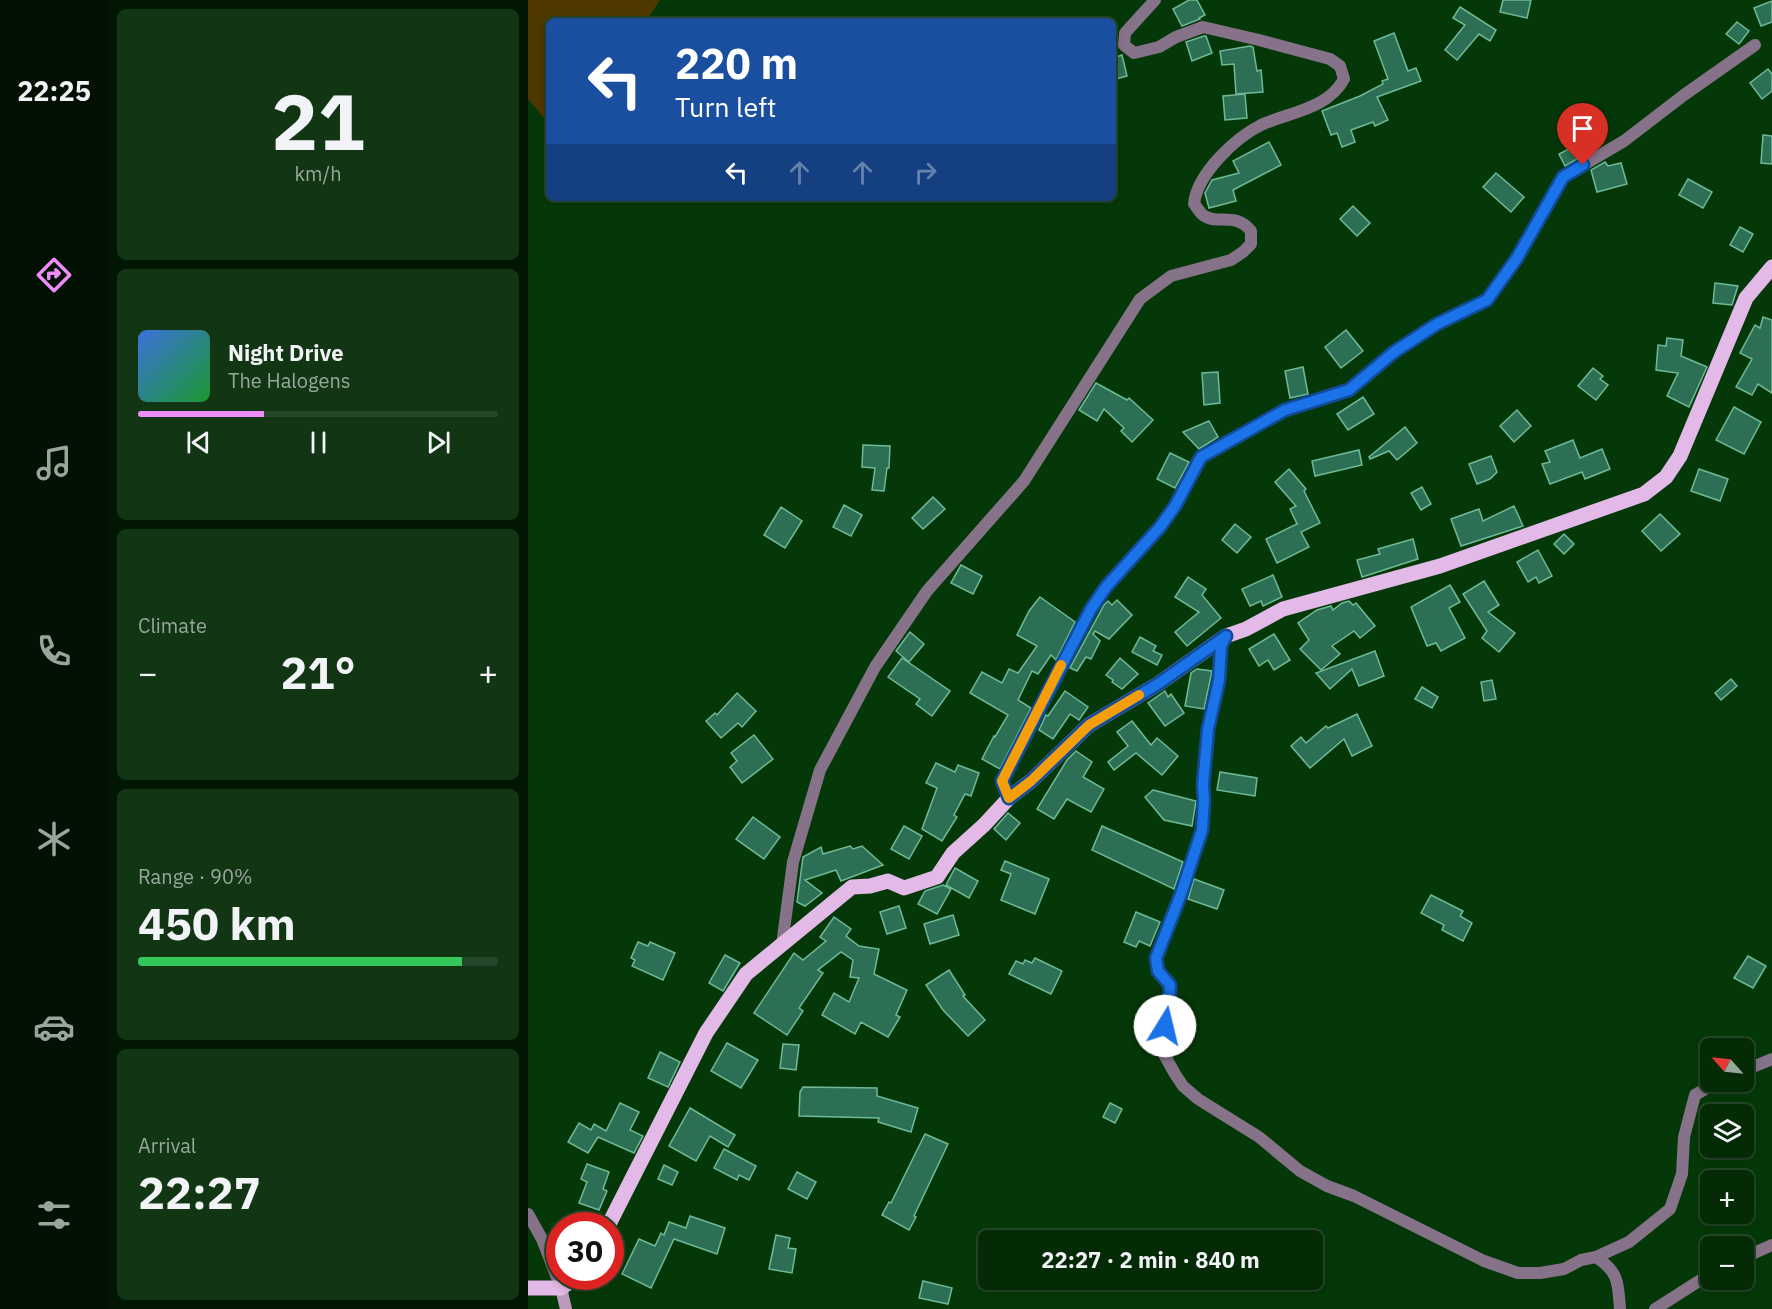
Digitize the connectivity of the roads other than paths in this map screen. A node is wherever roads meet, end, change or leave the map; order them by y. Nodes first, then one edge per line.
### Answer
1 (1155, 0) edge
2 (1755, 45) dead end
3 (1772, 267) edge
4 (1226, 636) junction
5 (1009, 798) junction
6 (782, 945) junction
7 (1772, 1059) edge
8 (1754, 1066) edge
9 (1700, 1092) edge
10 (615, 1212) edge
11 (528, 1214) edge
12 (1772, 1245) edge
13 (546, 1249) edge
14 (1754, 1253) edge
15 (1596, 1257) junction
16 (1700, 1280) edge
17 (528, 1288) edge
18 (546, 1288) edge
19 (561, 1290) edge
20 (566, 1309) edge
21 (1620, 1309) edge
22 (1655, 1309) edge

1 - 6 street
2 - 5 street
3 - 4 main road
4 - 5 main road
4 - 15 street
5 - 6 main road
6 - 10 main road
7 - 8 street
9 - 15 street
11 - 13 street
12 - 14 street
15 - 21 street
16 - 22 street
17 - 18 main road
19 - 20 street

